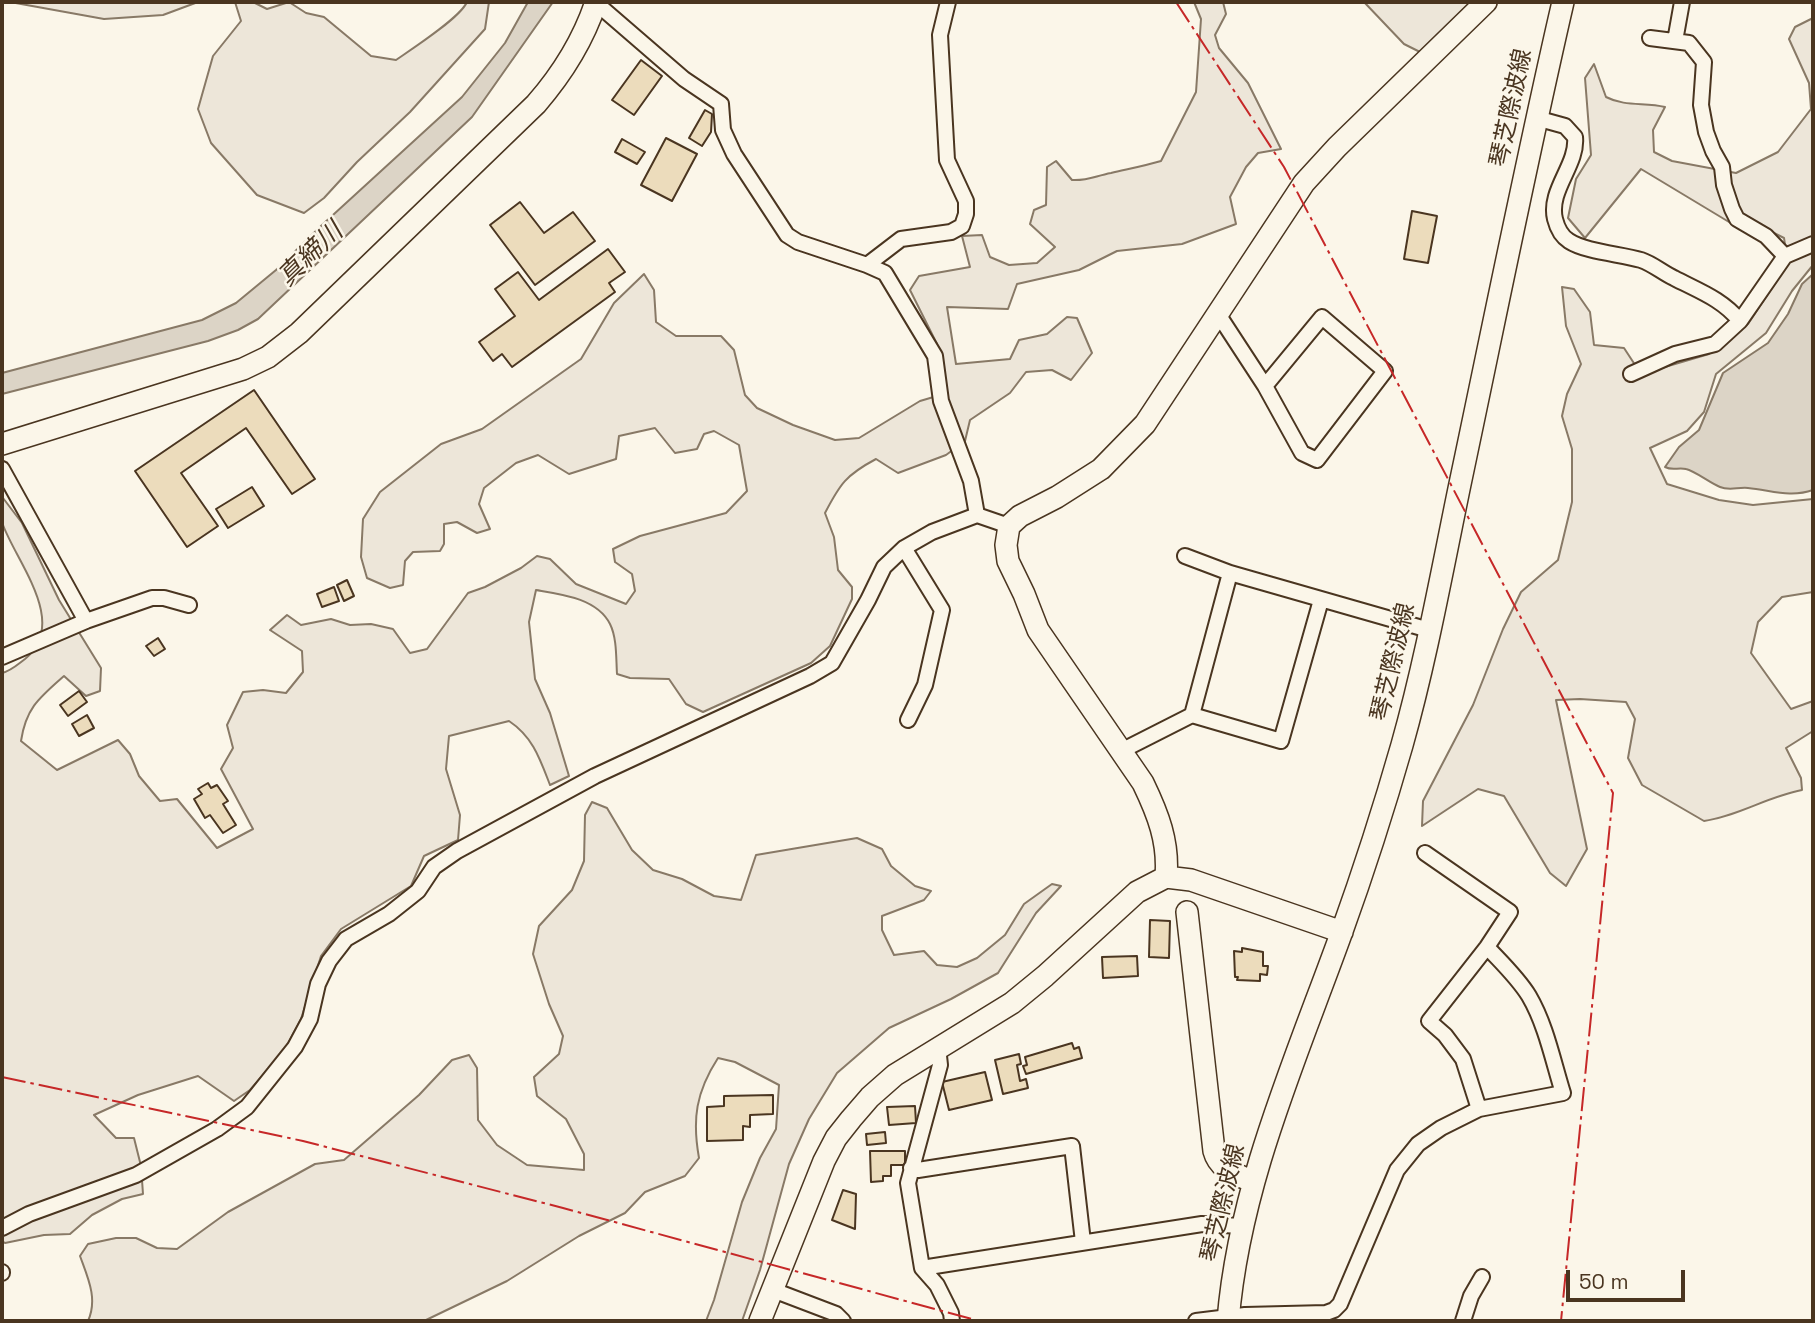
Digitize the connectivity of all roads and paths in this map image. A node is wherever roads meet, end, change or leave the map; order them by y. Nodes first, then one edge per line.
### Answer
1 (596, 2) edge
2 (948, 2) edge
3 (1486, 2) edge
4 (1563, 2) edge
5 (1682, 2) edge
6 (1650, 38) dead end
7 (1675, 41) junction
8 (1536, 118) junction
9 (1813, 244) edge
10 (1785, 256) junction
11 (867, 265) junction
12 (1217, 314) junction
13 (1740, 321) junction
14 (1631, 374) dead end
15 (1265, 386) junction
16 (2, 444) edge
17 (2, 469) edge
18 (977, 515) junction
19 (1009, 526) junction
20 (904, 548) junction
21 (1185, 556) dead end
22 (1230, 573) junction
23 (1321, 600) junction
24 (189, 605) dead end
25 (86, 621) junction
26 (1429, 630) junction
27 (2, 657) edge
28 (1192, 715) junction
29 (908, 720) dead end
30 (1121, 751) junction
31 (1425, 853) dead end
32 (1166, 877) junction
33 (1187, 912) dead end
34 (1342, 932) junction
35 (1487, 947) junction
36 (938, 1047) junction
37 (1479, 1110) junction
38 (911, 1168) junction
39 (1252, 1182) junction
40 (1242, 1226) junction
41 (2, 1228) edge
42 (1083, 1242) junction
43 (922, 1268) junction
44 (1482, 1278) dead end
45 (773, 1290) junction
46 (1336, 1316) edge
47 (1228, 1319) edge
48 (760, 1321) edge
49 (843, 1321) edge
50 (952, 1321) edge
51 (1196, 1321) edge
52 (1463, 1321) edge

1 - 11 street
1 - 16 street
2 - 11 street
3 - 12 street
4 - 8 street, 琴芝際波線
5 - 7 street
6 - 7 street
7 - 10 street
8 - 13 street
8 - 26 street, 琴芝際波線
9 - 10 street
10 - 13 street
11 - 18 street
12 - 15 street
12 - 19 street
13 - 14 street
15 - 15 street
17 - 25 street
18 - 19 street
18 - 20 street
19 - 30 street
20 - 29 street
20 - 41 street
21 - 22 street
22 - 23 street
22 - 28 street
23 - 26 street
23 - 28 street
24 - 25 street
25 - 27 street
26 - 34 street, 琴芝際波線
28 - 30 street
30 - 32 street
31 - 35 street
32 - 34 street
32 - 36 street
33 - 39 street
34 - 39 street, 琴芝際波線
35 - 37 street
35 - 37 street
36 - 38 street
36 - 45 street
37 - 46 street
38 - 42 street
38 - 43 street
39 - 40 street, 琴芝際波線
40 - 42 street
40 - 47 street, 琴芝際波線
42 - 43 street
43 - 50 street
44 - 52 street
45 - 48 street
45 - 49 street
46 - 47 street
47 - 51 street

